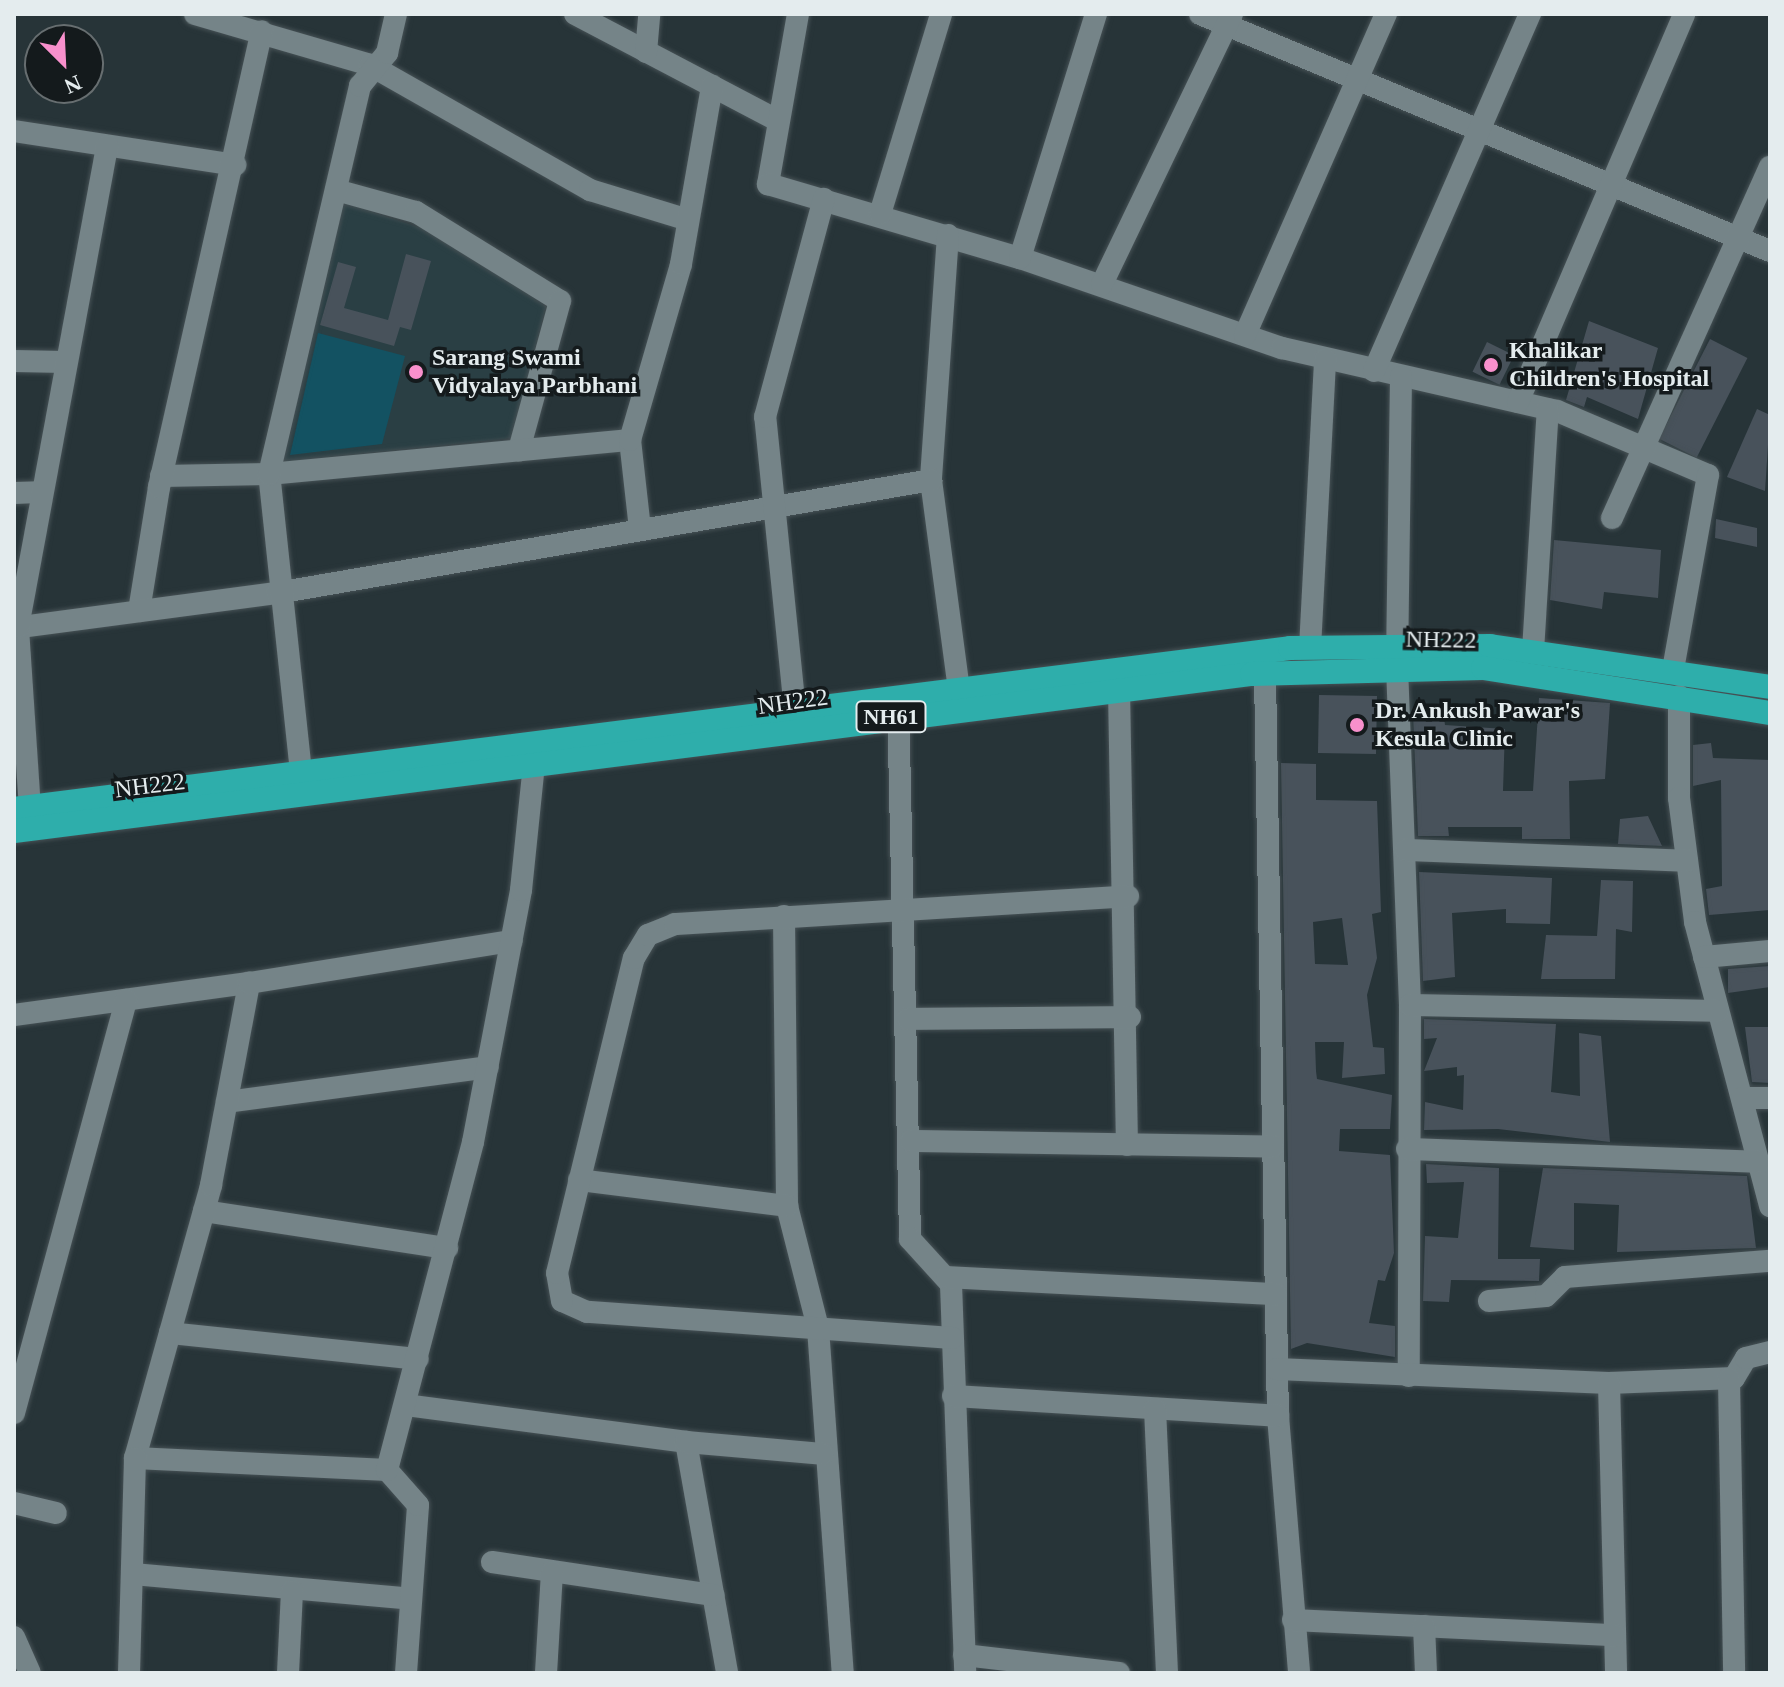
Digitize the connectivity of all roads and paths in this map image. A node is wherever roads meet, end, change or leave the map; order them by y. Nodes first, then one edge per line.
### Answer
1 (195, 14) edge
2 (396, 14) edge
3 (575, 14) edge
4 (649, 14) edge
5 (798, 14) edge
6 (941, 14) edge
7 (1096, 14) edge
8 (1200, 14) edge
9 (1386, 14) edge
10 (1530, 14) edge
11 (1684, 14) edge
12 (1229, 20) edge
13 (262, 31) junction
14 (646, 52) junction
15 (370, 65) junction
16 (1359, 78) junction
17 (712, 86) junction
18 (779, 121) junction
19 (1480, 129) junction
20 (14, 131) edge
21 (107, 146) junction
22 (235, 165) junction
23 (1770, 167) edge
24 (1615, 185) junction
25 (336, 190) junction
26 (824, 199) junction
27 (880, 214) junction
28 (688, 220) junction
29 (948, 235) junction
30 (1742, 238) junction
31 (1770, 251) edge
32 (1020, 258) junction
33 (1102, 284) junction
34 (1245, 335) junction
35 (1325, 359) junction
36 (14, 361) edge
37 (65, 362) junction
38 (1374, 371) junction
39 (1401, 377) junction
40 (1518, 402) junction
41 (1548, 409) junction
42 (630, 440) junction
43 (519, 450) junction
44 (1648, 450) junction
45 (269, 474) junction
46 (161, 476) junction
47 (931, 480) junction
48 (39, 492) junction
49 (14, 493) edge
50 (772, 506) junction
51 (1612, 518) dead end
52 (640, 529) junction
53 (277, 593) junction
54 (139, 611) junction
55 (16, 627) edge
56 (1310, 648) junction
57 (1533, 651) junction
58 (1398, 656) junction
59 (1673, 670) junction
60 (1265, 674) junction
61 (1770, 687) edge
62 (959, 689) junction
63 (1119, 689) junction
64 (1679, 696) junction
65 (898, 706) junction
66 (795, 710) junction
67 (1770, 713) edge
68 (534, 765) junction
69 (301, 772) junction
70 (22, 819) edge
71 (1406, 850) junction
72 (1687, 861) junction
73 (1128, 896) junction
74 (906, 906) junction
75 (784, 916) junction
76 (512, 941) junction
77 (1770, 951) edge
78 (1704, 957) junction
79 (249, 983) junction
80 (126, 1000) junction
81 (1410, 1005) junction
82 (1718, 1011) junction
83 (14, 1015) edge
84 (1130, 1017) junction
85 (908, 1019) junction
86 (488, 1067) junction
87 (1742, 1098) junction
88 (1770, 1098) edge
89 (227, 1102) junction
90 (911, 1141) junction
91 (1127, 1145) junction
92 (1273, 1147) junction
93 (1407, 1149) junction
94 (1759, 1162) junction
95 (579, 1180) junction
96 (787, 1206) junction
97 (1770, 1206) edge
98 (204, 1211) junction
99 (447, 1248) junction
100 (1770, 1261) edge
101 (947, 1277) junction
102 (1276, 1294) junction
103 (1489, 1301) dead end
104 (818, 1328) junction
105 (170, 1333) junction
106 (952, 1338) junction
107 (1770, 1352) edge
108 (418, 1359) junction
109 (1277, 1369) junction
110 (1409, 1376) junction
111 (1729, 1379) junction
112 (1609, 1383) junction
113 (953, 1396) junction
114 (406, 1405) junction
115 (1155, 1409) junction
116 (14, 1413) edge
117 (1278, 1416) junction
118 (686, 1442) junction
119 (822, 1454) junction
120 (135, 1458) junction
121 (387, 1470) junction
122 (14, 1503) edge
123 (56, 1513) dead end
124 (492, 1562) dead end
125 (552, 1572) junction
126 (133, 1574) junction
127 (292, 1591) junction
128 (714, 1595) junction
129 (411, 1599) junction
130 (1293, 1620) junction
131 (1424, 1626) junction
132 (1615, 1635) junction
133 (14, 1637) edge
134 (964, 1664) edge
135 (30, 1673) edge
136 (129, 1673) edge
137 (288, 1673) edge
138 (406, 1673) edge
139 (546, 1673) edge
140 (727, 1673) edge
141 (843, 1673) edge
142 (1119, 1673) edge
143 (1167, 1673) edge
144 (1299, 1673) edge
145 (1426, 1673) edge
146 (1616, 1673) edge
147 (1734, 1673) edge

1 - 13 street
2 - 15 street
3 - 14 street
4 - 14 street
5 - 18 street
6 - 27 street
7 - 32 street
8 - 12 street
9 - 16 street
10 - 19 street
11 - 24 street
12 - 16 street
12 - 33 street
13 - 15 street
13 - 22 street
14 - 17 street
15 - 25 street
15 - 28 street
16 - 19 street
16 - 34 street
17 - 18 street
17 - 28 street
18 - 26 street
19 - 24 street
19 - 38 street
20 - 21 street
21 - 22 street
21 - 37 street
22 - 46 street
23 - 30 street
24 - 30 street
24 - 40 street
25 - 43 street
25 - 45 street
26 - 27 street
26 - 50 street
27 - 29 street
28 - 42 street
29 - 32 street
29 - 47 street
30 - 31 street
30 - 44 street
32 - 33 street
33 - 34 street
34 - 35 street
35 - 38 street
35 - 56 street
36 - 37 street
37 - 48 street
38 - 39 street
39 - 40 street
39 - 58 street
40 - 41 street
41 - 44 street
41 - 57 street
42 - 43 street
42 - 52 street
43 - 45 street
44 - 51 street
44 - 59 street
45 - 46 street
45 - 53 street
46 - 54 street
47 - 50 street
47 - 62 street
48 - 49 street
48 - 55 street
50 - 52 street
50 - 66 street
52 - 53 street
53 - 54 street
53 - 69 street
54 - 55 street
55 - 70 street
56 - 58 highway, NH222 / NH61
56 - 62 highway, NH222 / NH61
57 - 58 highway, NH222 / NH61
57 - 59 highway, NH222 / NH61
58 - 60 highway, NH222 / NH61
58 - 64 highway, NH222 / NH61
58 - 71 street
59 - 61 highway, NH222 / NH61
60 - 63 highway, NH222 / NH61
60 - 92 street
62 - 65 highway, NH222 / NH61
63 - 65 highway, NH222 / NH61
63 - 73 street
64 - 67 highway, NH222 / NH61
64 - 72 street
65 - 66 highway, NH222 / NH61
65 - 68 highway, NH222 / NH61
65 - 74 street
66 - 69 highway, NH222 / NH61
68 - 70 highway, NH222 / NH61
68 - 76 street
69 - 70 highway, NH222 / NH61
71 - 72 street
71 - 81 street
72 - 78 street
73 - 74 street
73 - 84 street
74 - 75 street
74 - 85 street
75 - 95 street
75 - 96 street
76 - 79 street
76 - 86 street
77 - 78 street
78 - 82 street
79 - 80 street
79 - 89 street
80 - 83 street
80 - 116 street
81 - 82 street
81 - 93 street
82 - 87 street
84 - 85 street
84 - 91 street
85 - 90 street
86 - 89 street
86 - 99 street
87 - 88 street
87 - 94 street
89 - 98 street
90 - 91 street
90 - 101 street
91 - 92 street
92 - 102 street
93 - 94 street
93 - 110 street
94 - 97 street
95 - 96 street
95 - 104 street
96 - 104 street
98 - 99 street
98 - 105 street
99 - 108 street
100 - 103 street
101 - 102 street
101 - 106 street
102 - 109 street
104 - 106 street
104 - 119 street
105 - 108 street
105 - 120 street
106 - 113 street
107 - 111 street
108 - 114 street
109 - 110 street
109 - 117 street
110 - 112 street
111 - 112 street
111 - 147 street
112 - 132 street
113 - 115 street
113 - 134 street
114 - 118 street
114 - 121 street
115 - 117 street
115 - 143 street
117 - 130 street
118 - 119 street
118 - 128 street
119 - 141 street
120 - 121 street
120 - 126 street
121 - 129 street
122 - 123 street
124 - 125 street
125 - 128 street
125 - 139 street
126 - 127 street
126 - 136 street
127 - 129 street
127 - 137 street
128 - 140 street
129 - 138 street
130 - 131 street
130 - 144 street
131 - 132 street
131 - 145 street
132 - 146 street
133 - 135 street
134 - 142 street

